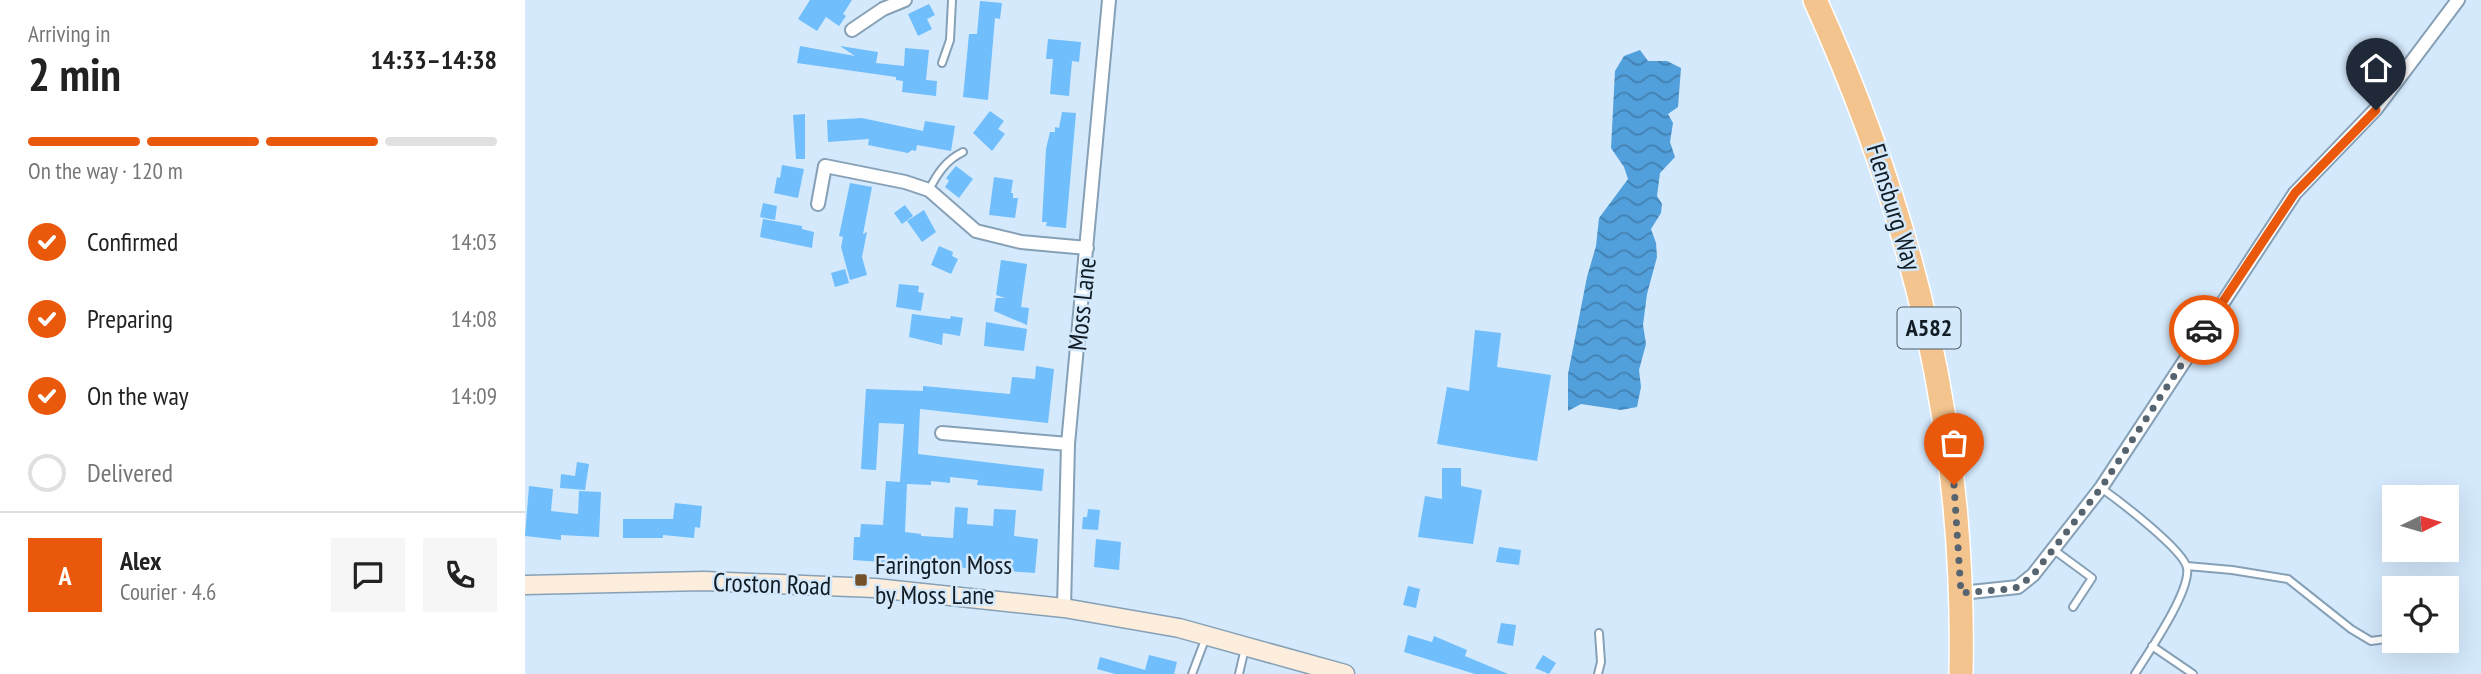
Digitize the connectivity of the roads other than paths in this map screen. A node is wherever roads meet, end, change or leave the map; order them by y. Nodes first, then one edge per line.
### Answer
1 (905, 0) edge
2 (952, 0) edge
3 (1109, 0) edge
4 (1815, 0) edge
5 (2458, 0) edge
6 (852, 30) dead end
7 (942, 63) dead end
8 (963, 152) dead end
9 (929, 190) junction
10 (818, 204) dead end
11 (1087, 248) junction
12 (942, 433) dead end
13 (1068, 444) junction
14 (2101, 488) junction
15 (2052, 549) junction
16 (2187, 566) junction
17 (525, 585) edge
18 (1961, 593) junction
19 (2073, 607) dead end
20 (1064, 608) junction
21 (1599, 633) dead end
22 (1207, 635) junction
23 (2382, 640) edge
24 (1245, 646) junction
25 (2152, 646) junction
26 (1192, 674) edge
27 (1239, 674) edge
28 (1345, 674) edge
29 (1598, 674) edge
30 (1961, 674) edge
31 (2135, 674) edge
32 (2193, 674) edge

1 - 6 street
2 - 7 lane
3 - 11 street, Moss Lane
4 - 18 highway, Flensburg Way / A582
5 - 14 street
8 - 9 lane
9 - 10 street
9 - 11 street
11 - 13 street, Moss Lane
12 - 13 street
13 - 20 street, Moss Lane
14 - 15 street
14 - 16 lane
15 - 18 street
15 - 19 lane
16 - 23 lane
16 - 25 lane
17 - 20 street, Croston Road
18 - 30 highway, Flensburg Way / A582
20 - 22 street, Croston Road
21 - 29 lane
22 - 24 street, Croston Road
22 - 26 lane
24 - 27 lane
24 - 28 street, Croston Road
25 - 31 lane
25 - 32 lane

